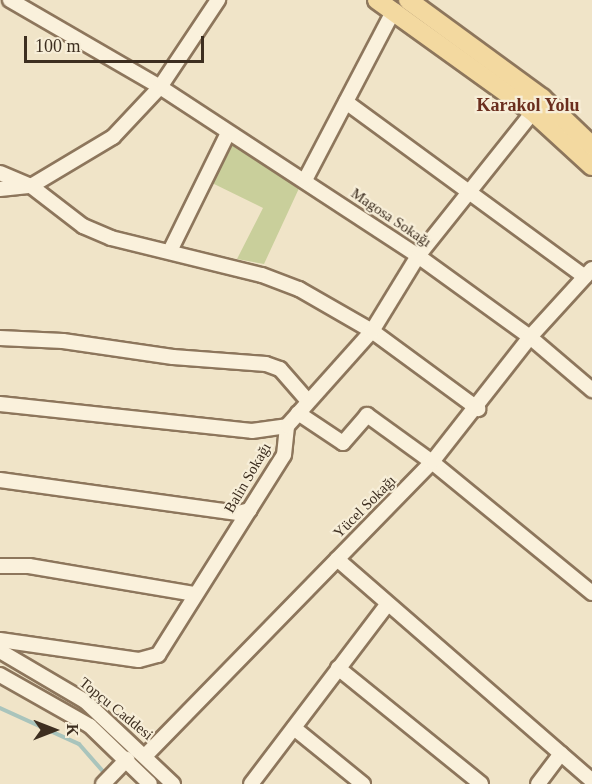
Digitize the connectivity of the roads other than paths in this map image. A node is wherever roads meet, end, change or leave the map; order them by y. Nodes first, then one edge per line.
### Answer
1 (10, 0) edge
2 (218, 0) edge
3 (377, 0) edge
4 (401, 5) edge
5 (160, 87) junction
6 (346, 102) junction
7 (533, 112) junction
8 (228, 133) junction
9 (592, 146) edge
10 (592, 166) edge
11 (0, 173) edge
12 (305, 180) junction
13 (31, 186) junction
14 (0, 189) edge
15 (469, 192) junction
16 (170, 251) junction
17 (418, 256) junction
18 (588, 273) edge
19 (372, 331) junction
20 (530, 337) junction
21 (0, 338) edge
22 (592, 390) edge
23 (307, 400) junction
24 (0, 404) edge
25 (478, 409) junction
26 (298, 413) junction
27 (287, 426) junction
28 (432, 462) junction
29 (0, 480) edge
30 (250, 510) junction
31 (337, 559) junction
32 (0, 566) edge
33 (592, 593) edge
34 (194, 594) junction
35 (387, 605) junction
36 (0, 640) edge
37 (0, 651) edge
38 (338, 668) junction
39 (0, 675) edge
40 (294, 728) junction
41 (561, 754) junction
42 (146, 755) junction
43 (123, 762) junction
44 (592, 780) edge
45 (256, 782) edge
46 (103, 784) edge
47 (150, 784) edge
48 (173, 784) edge
49 (363, 784) edge
50 (481, 784) edge
51 (538, 784) edge

1 - 5 street, Magosa Sokağı
2 - 5 street
3 - 4 main road
4 - 6 street
4 - 7 main road
4 - 9 main road
5 - 8 street, Magosa Sokağı
5 - 13 street
6 - 12 street
6 - 15 street
7 - 10 main road
7 - 15 street
8 - 12 street, Magosa Sokağı
8 - 16 street
11 - 13 street
12 - 17 street, Magosa Sokağı
13 - 14 street
13 - 16 street
15 - 17 street
15 - 18 street
16 - 19 street
17 - 19 street
17 - 20 street, Magosa Sokağı
18 - 20 street, Yücel Sokağı
19 - 23 street
19 - 25 street
20 - 22 street, Magosa Sokağı
20 - 25 street, Yücel Sokağı
21 - 23 street
23 - 26 street
24 - 27 street
25 - 28 street, Yücel Sokağı
26 - 27 street
26 - 28 street
27 - 30 street, Balin Sokağı
28 - 31 street, Yücel Sokağı
28 - 33 street
29 - 30 street
30 - 34 street, Balin Sokağı
31 - 35 street
31 - 42 street, Yücel Sokağı
32 - 34 street
34 - 36 street, Balin Sokağı
35 - 38 street
35 - 41 street
37 - 42 street, Topçu Caddesi
38 - 40 street
38 - 50 street
39 - 43 street, Topçu Caddesi
40 - 45 street
40 - 49 street
41 - 44 street
41 - 51 street
42 - 48 street, Topçu Caddesi
43 - 46 street
43 - 47 street, Topçu Caddesi

